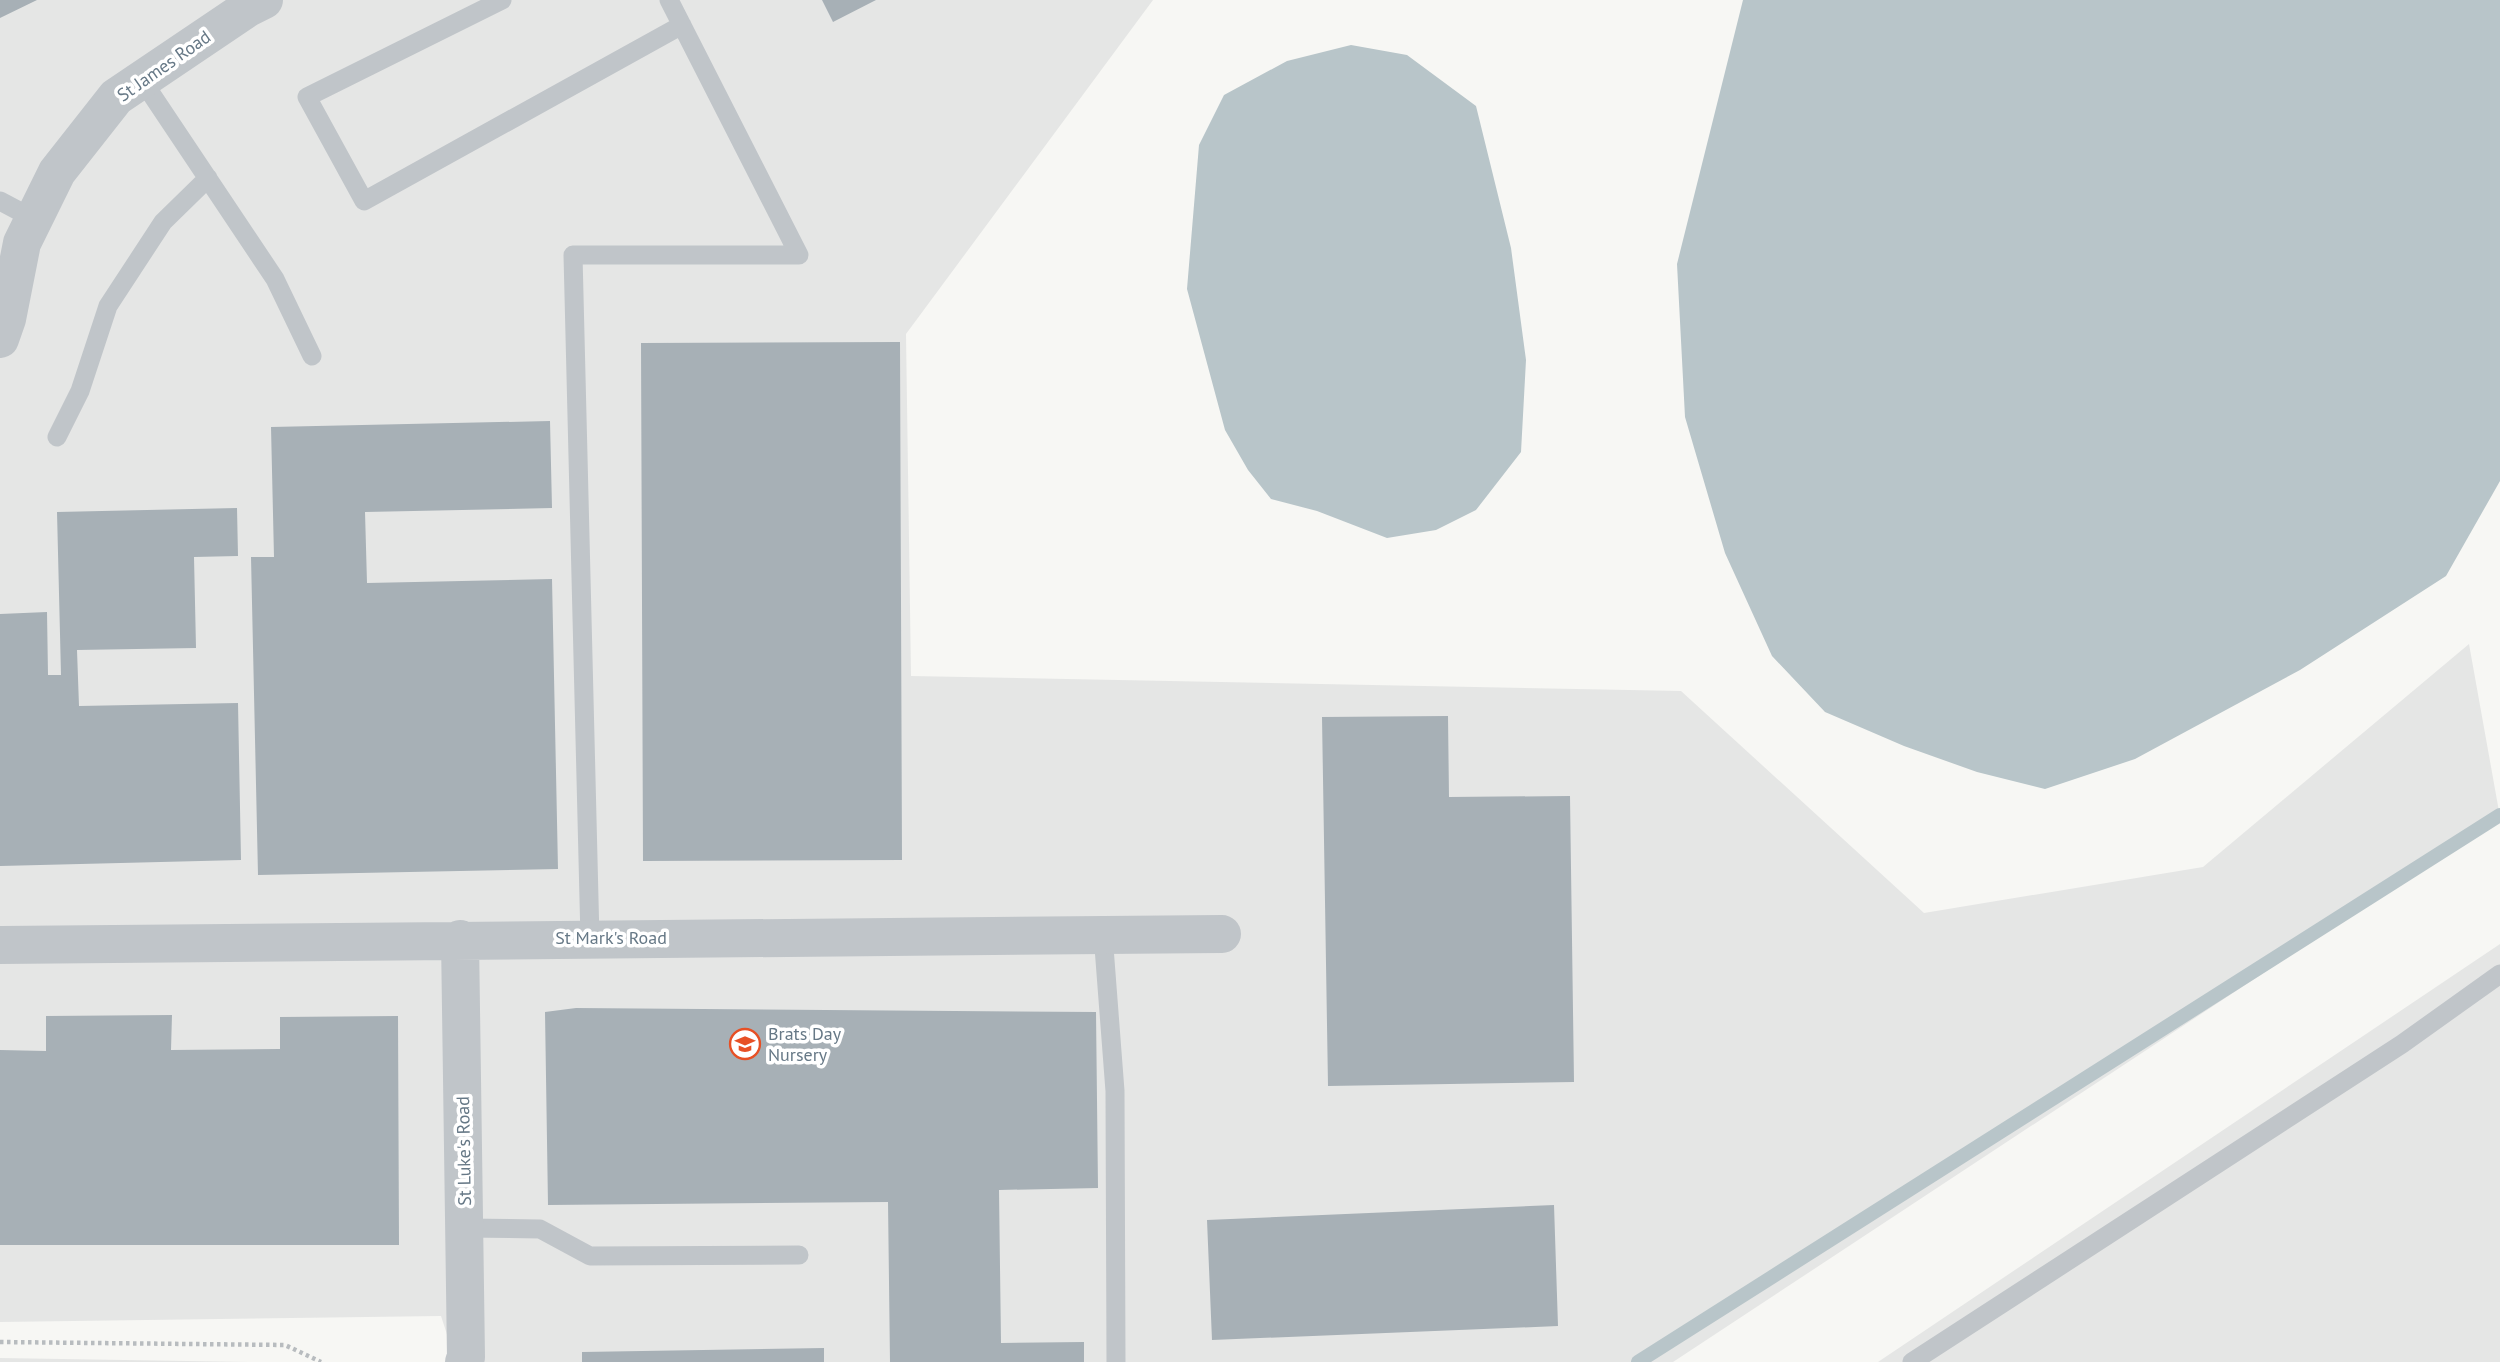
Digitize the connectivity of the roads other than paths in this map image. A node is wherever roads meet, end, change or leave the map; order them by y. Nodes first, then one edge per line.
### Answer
1 (264, 0) edge
2 (502, 0) edge
3 (669, 0) edge
4 (681, 25) junction
5 (142, 80) junction
6 (208, 178) junction
7 (0, 201) edge
8 (34, 219) junction
9 (0, 339) edge
10 (312, 356) dead end
11 (57, 437) dead end
12 (1103, 934) junction
13 (1222, 934) dead end
14 (460, 939) junction
15 (590, 939) junction
16 (0, 945) edge
17 (2500, 974) edge
18 (465, 1228) junction
19 (799, 1255) dead end
20 (464, 1362) edge
21 (1116, 1362) edge
22 (1912, 1362) edge

1 - 5 street, St James Road
2 - 4 lane
3 - 4 lane
4 - 15 lane
5 - 6 lane
5 - 8 street, St James Road
6 - 10 lane
6 - 11 lane
7 - 8 lane
8 - 9 street, St James Road
12 - 13 street, St Mark's Road
12 - 15 street, St Mark's Road
12 - 21 lane
14 - 15 street, St Mark's Road
14 - 16 street, St Mark's Road
14 - 18 street, St Luke's Road
17 - 22 lane
18 - 19 lane
18 - 20 street, St Luke's Road

